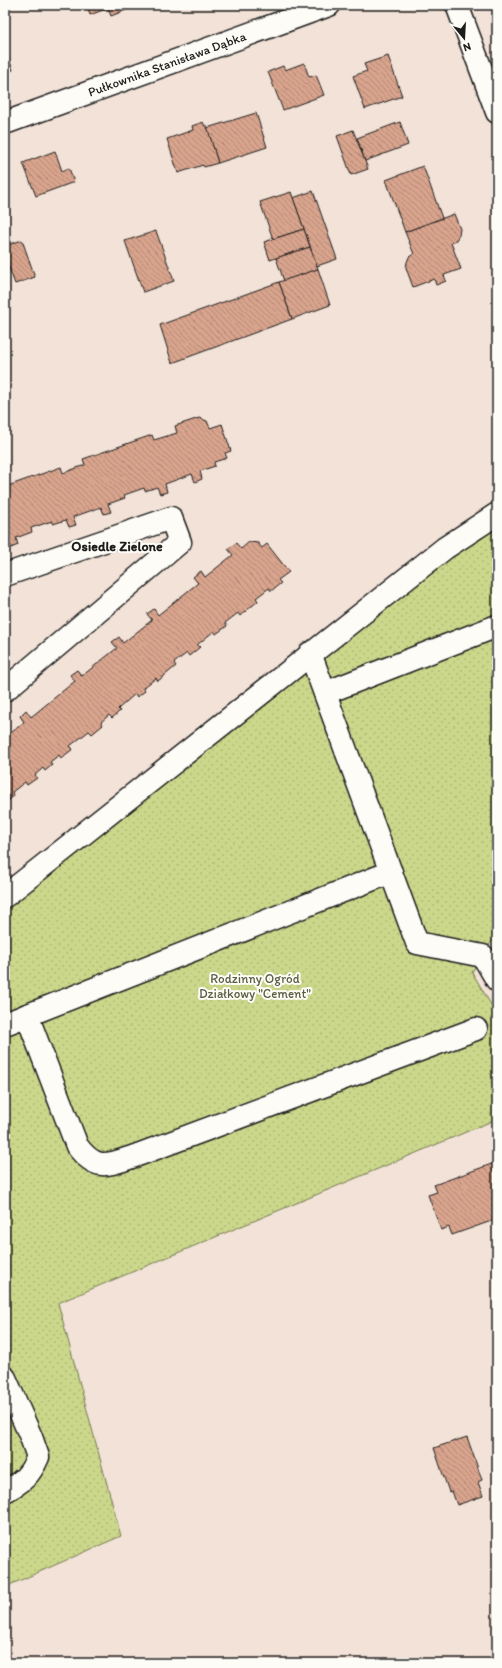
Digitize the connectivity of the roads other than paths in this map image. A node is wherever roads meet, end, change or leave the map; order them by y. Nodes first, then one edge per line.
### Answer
1 (329, 5) edge
2 (457, 5) edge
3 (497, 112) edge
4 (5, 123) edge
5 (497, 514) edge
6 (5, 575) edge
7 (497, 626) edge
8 (310, 653) junction
9 (5, 690) edge
10 (325, 693) junction
11 (390, 872) junction
12 (5, 896) edge
13 (497, 980) edge
14 (27, 1015) junction
15 (5, 1024) edge
16 (476, 1029) dead end
17 (5, 1378) edge
18 (5, 1491) edge

1 - 4 street, Pułkownika Stanisława Dąbka
2 - 3 street
5 - 8 street
6 - 9 street
7 - 10 street
8 - 10 street
8 - 12 street
10 - 11 street
11 - 13 street
11 - 14 street
14 - 15 street
14 - 16 street
17 - 18 street

